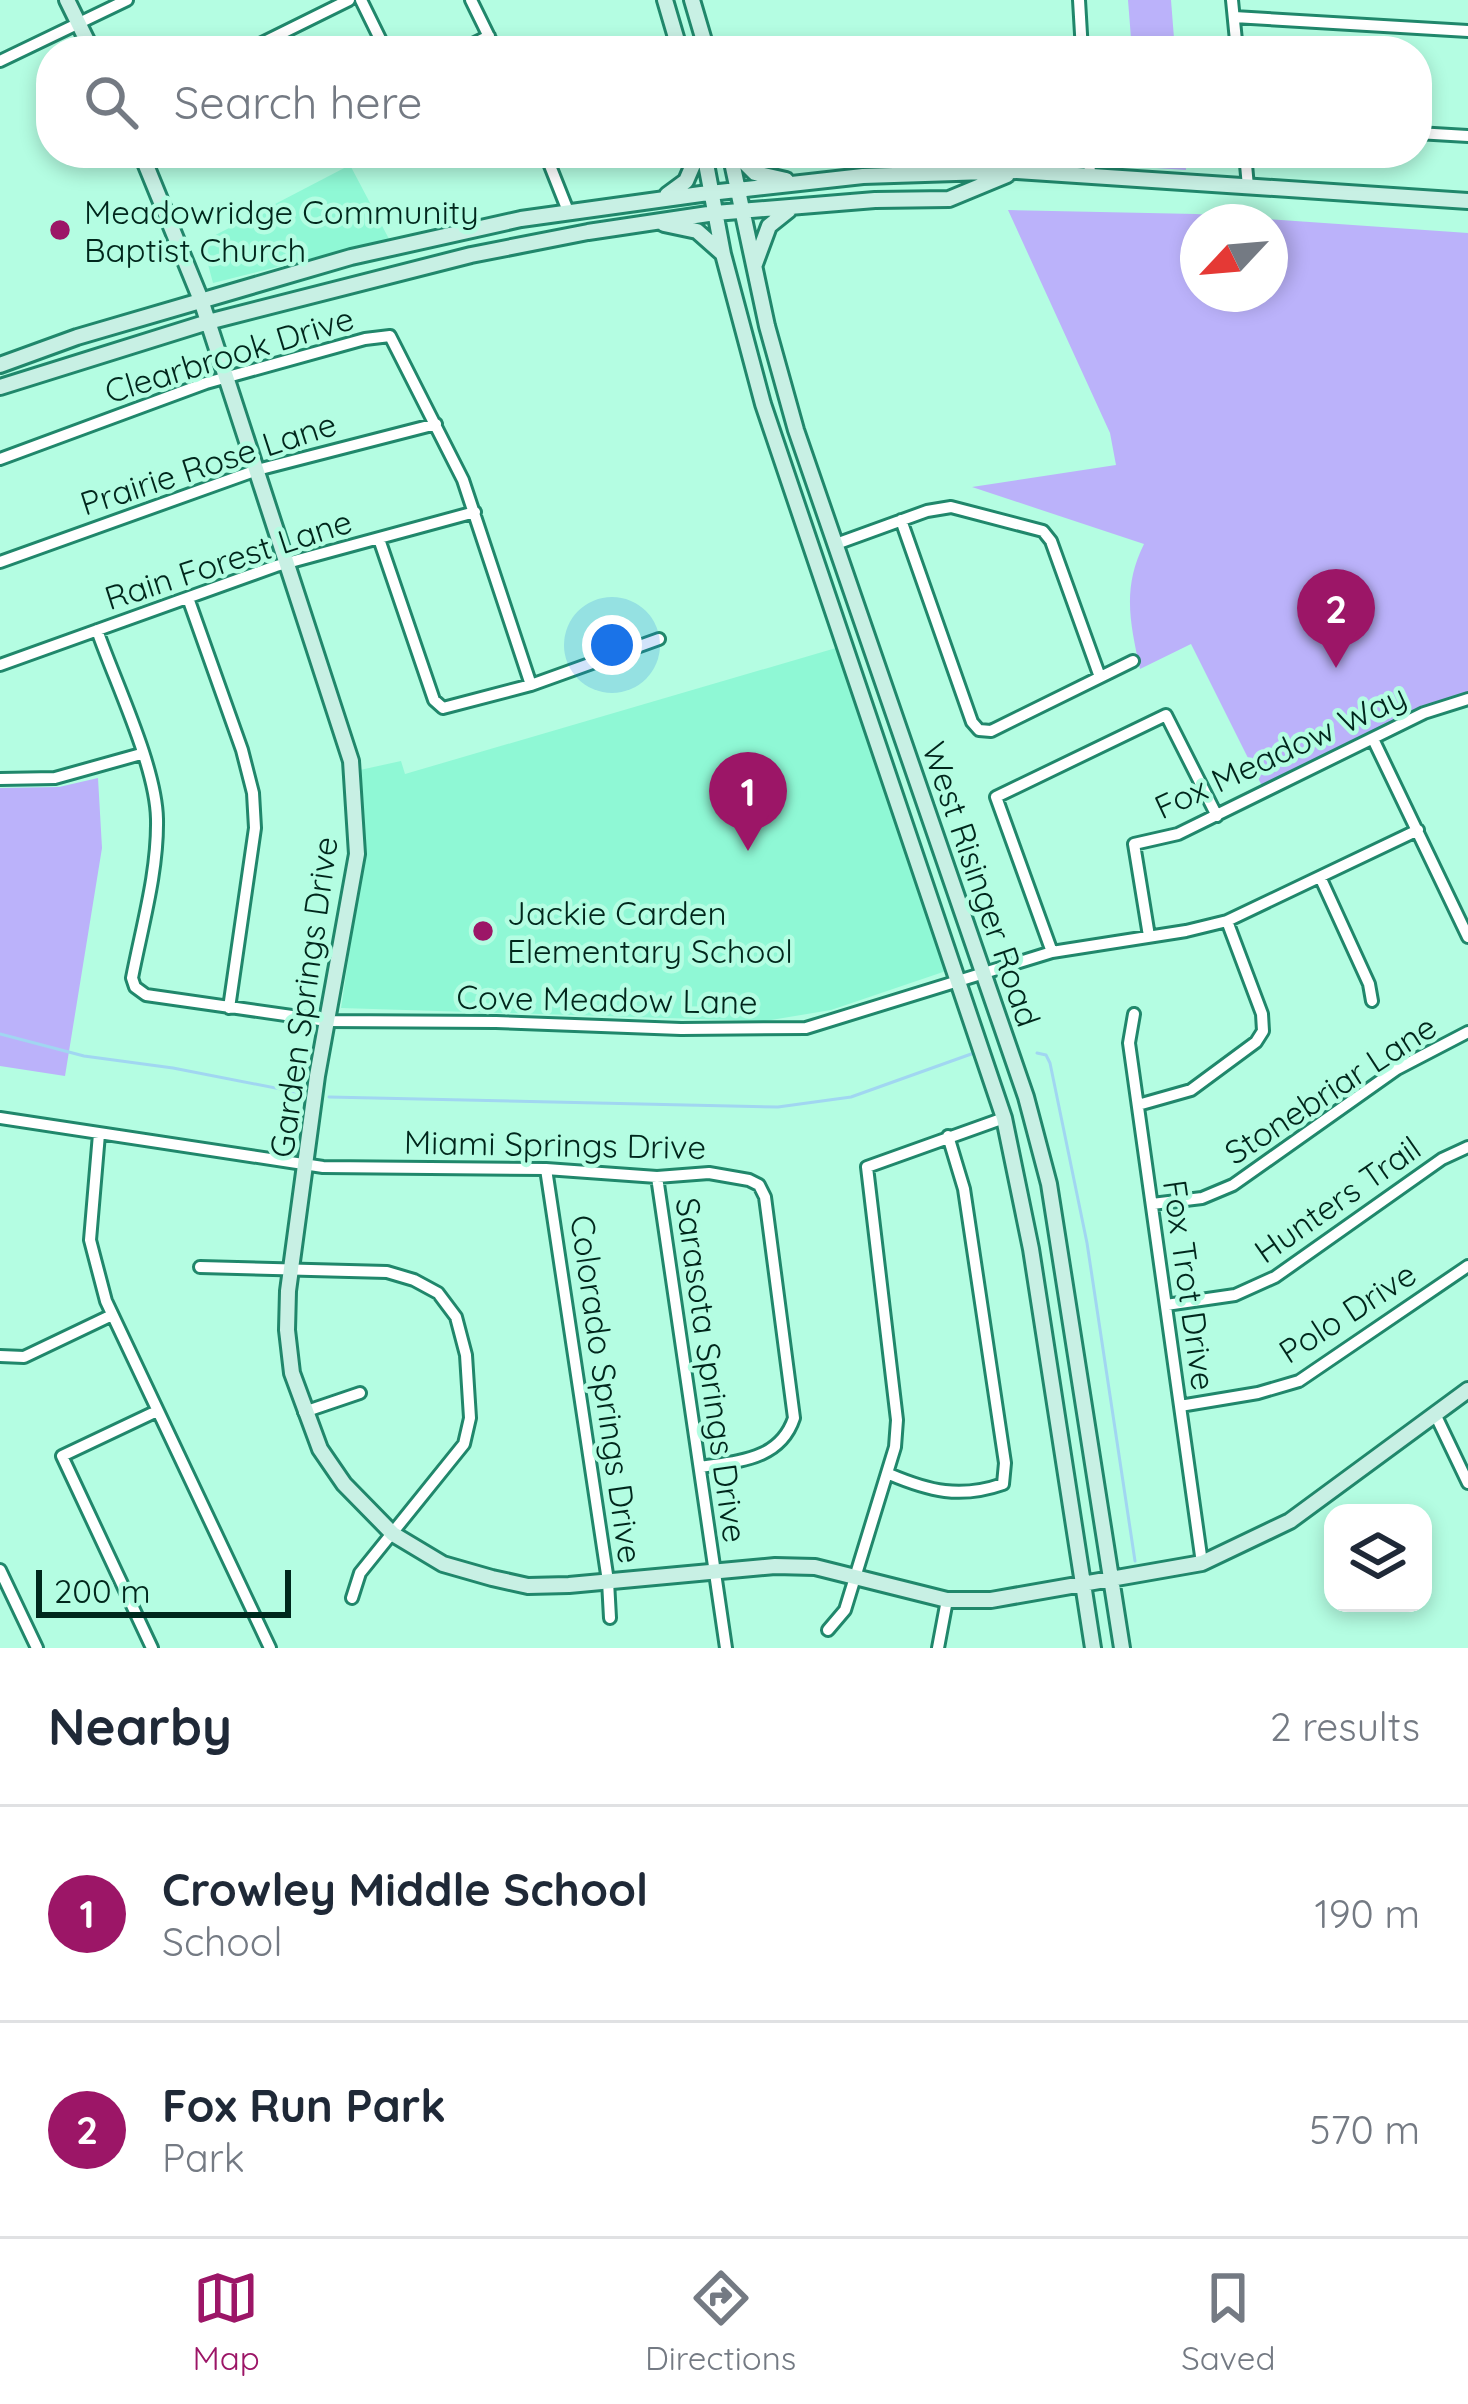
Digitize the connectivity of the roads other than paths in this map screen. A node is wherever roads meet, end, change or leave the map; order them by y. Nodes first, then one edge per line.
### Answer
1 (67, 0) edge
2 (127, 0) edge
3 (349, 0) edge
4 (361, 0) edge
5 (471, 0) edge
6 (664, 0) edge
7 (692, 0) edge
8 (1078, 0) edge
9 (1232, 0) edge
10 (1234, 17) junction
11 (78, 23) junction
12 (1468, 31) edge
13 (51, 36) edge
14 (84, 36) edge
15 (276, 36) edge
16 (379, 36) edge
17 (489, 36) edge
18 (675, 36) edge
19 (702, 36) edge
20 (1081, 36) edge
21 (1236, 36) edge
22 (36, 43) edge
23 (0, 61) edge
24 (1432, 134) edge
25 (1468, 136) edge
26 (147, 168) edge
27 (552, 168) edge
28 (693, 168) edge
29 (705, 168) edge
30 (734, 168) edge
31 (750, 168) edge
32 (1090, 168) edge
33 (1246, 168) edge
34 (1017, 171) junction
35 (1090, 176) junction
36 (802, 183) junction
37 (1248, 187) junction
38 (736, 190) junction
39 (712, 192) junction
40 (661, 198) junction
41 (1468, 201) edge
42 (791, 209) junction
43 (568, 211) junction
44 (740, 212) junction
45 (715, 213) junction
46 (653, 220) junction
47 (722, 254) junction
48 (754, 269) junction
49 (201, 300) junction
50 (208, 322) junction
51 (0, 365) edge
52 (226, 377) junction
53 (0, 388) edge
54 (436, 424) junction
55 (0, 459) edge
56 (257, 470) junction
57 (475, 512) junction
58 (901, 520) junction
59 (379, 539) junction
60 (836, 544) junction
61 (814, 551) junction
62 (0, 562) edge
63 (287, 564) junction
64 (188, 598) junction
65 (97, 631) junction
66 (659, 639) dead end
67 (1133, 662) dead end
68 (0, 665) edge
69 (1100, 677) junction
70 (531, 685) junction
71 (1468, 699) edge
72 (1373, 739) junction
73 (142, 754) junction
74 (0, 779) edge
75 (1217, 816) junction
76 (1418, 830) junction
77 (1321, 879) junction
78 (1227, 921) junction
79 (1149, 936) junction
80 (1468, 937) edge
81 (1052, 952) junction
82 (985, 973) junction
83 (959, 980) junction
84 (1372, 1001) dead end
85 (229, 1008) junction
86 (1134, 1014) dead end
87 (327, 1021) junction
88 (1468, 1032) edge
89 (1138, 1105) junction
90 (0, 1118) edge
91 (1004, 1118) junction
92 (99, 1134) junction
93 (948, 1136) junction
94 (1468, 1147) edge
95 (305, 1166) junction
96 (546, 1169) junction
97 (657, 1177) junction
98 (1152, 1204) junction
99 (1468, 1266) edge
100 (200, 1267) dead end
101 (291, 1272) junction
102 (1166, 1306) junction
103 (112, 1316) junction
104 (0, 1356) edge
105 (1468, 1390) edge
106 (361, 1393) dead end
107 (1180, 1406) junction
108 (158, 1411) junction
109 (304, 1412) junction
110 (1435, 1414) junction
111 (700, 1467) junction
112 (889, 1474) junction
113 (1468, 1483) edge
114 (393, 1534) junction
115 (1202, 1563) junction
116 (713, 1571) junction
117 (2, 1579) edge
118 (854, 1579) junction
119 (608, 1581) junction
120 (1109, 1581) junction
121 (1082, 1586) junction
122 (352, 1598) dead end
123 (947, 1600) junction
124 (610, 1618) dead end
125 (828, 1630) dead end
126 (37, 1648) edge
127 (152, 1648) edge
128 (270, 1648) edge
129 (726, 1648) edge
130 (938, 1648) edge
131 (1094, 1648) edge
132 (1122, 1648) edge

1 - 11 main road
2 - 11 street
3 - 15 street
4 - 16 street
5 - 17 street
6 - 18 main road
7 - 19 main road
8 - 20 street
9 - 10 street
10 - 12 street
10 - 21 street
11 - 13 street
11 - 14 main road
22 - 23 street
24 - 25 street
26 - 49 main road, Garden Springs Drive
27 - 43 street
28 - 40 main road
29 - 39 main road, West Risinger Road
30 - 38 main road, West Risinger Road
31 - 36 main road
32 - 35 street
33 - 37 street
34 - 35 main road
34 - 36 main road
34 - 42 main road
35 - 37 main road
36 - 38 main road
37 - 41 main road
38 - 39 main road
38 - 44 main road, West Risinger Road
39 - 40 main road
39 - 45 main road, West Risinger Road
40 - 43 main road
42 - 44 main road
42 - 48 main road
43 - 49 main road
44 - 45 main road
44 - 48 main road, West Risinger Road
45 - 46 main road
45 - 47 main road, West Risinger Road
46 - 47 main road
46 - 50 main road
47 - 61 main road, West Risinger Road
48 - 60 main road, West Risinger Road
49 - 50 main road, Garden Springs Drive
49 - 51 main road
50 - 52 main road, Garden Springs Drive
50 - 53 main road
52 - 54 street, Clearbrook Drive
52 - 55 street, Clearbrook Drive
52 - 56 main road, Garden Springs Drive
54 - 56 street, Prairie Rose Lane
54 - 57 street, Clearbrook Drive
56 - 62 street, Prairie Rose Lane
56 - 63 main road, Garden Springs Drive
57 - 59 street, Rain Forest Lane
57 - 70 street, Clearbrook Drive
58 - 60 street
58 - 69 street
58 - 69 street
59 - 63 street, Rain Forest Lane
59 - 70 street
60 - 61 main road
60 - 82 main road, West Risinger Road
61 - 83 main road, West Risinger Road
63 - 64 street, Rain Forest Lane
63 - 87 main road, Garden Springs Drive
64 - 65 street, Rain Forest Lane
64 - 85 street
65 - 68 street, Rain Forest Lane
65 - 73 street, Cove Meadow Lane
66 - 70 street
67 - 69 street
71 - 72 street, Fox Meadow Way
72 - 75 street, Fox Meadow Way
72 - 76 street
73 - 74 street
73 - 85 street, Cove Meadow Lane
75 - 79 street, Fox Meadow Way
75 - 81 street
76 - 77 street, Cove Meadow Lane
76 - 80 street
77 - 78 street, Cove Meadow Lane
77 - 84 street
78 - 79 street, Cove Meadow Lane
78 - 89 street
79 - 81 street, Cove Meadow Lane
81 - 82 street, Cove Meadow Lane
82 - 83 street, Cove Meadow Lane
82 - 120 main road, West Risinger Road
83 - 87 street, Cove Meadow Lane
83 - 91 main road, West Risinger Road
85 - 87 street, Cove Meadow Lane
86 - 89 street, Fox Trot Drive
87 - 95 main road, Garden Springs Drive
88 - 98 street, Stonebriar Lane
89 - 98 street, Fox Trot Drive
90 - 92 street, Miami Springs Drive
91 - 93 street
91 - 121 main road, West Risinger Road
92 - 95 street, Miami Springs Drive
92 - 103 street
93 - 112 street
93 - 112 street
94 - 102 street, Hunters Trail
95 - 96 street, Miami Springs Drive
95 - 101 main road, Garden Springs Drive
96 - 97 street, Miami Springs Drive
96 - 119 street, Colorado Springs Drive
97 - 111 street, Sarasota Springs Drive
97 - 111 street, Miami Springs Drive
98 - 102 street, Fox Trot Drive
99 - 107 street, Polo Drive
100 - 101 street
101 - 109 main road, Garden Springs Drive
101 - 114 street
102 - 107 street, Fox Trot Drive
103 - 104 street
103 - 108 street
105 - 110 main road, Garden Springs Drive
106 - 109 street
107 - 115 street, Fox Trot Drive
108 - 127 street
108 - 128 street
109 - 114 main road, Garden Springs Drive
110 - 113 street
110 - 115 main road, Garden Springs Drive
111 - 116 street, Sarasota Springs Drive
112 - 118 street
114 - 119 main road, Garden Springs Drive
114 - 122 street
115 - 120 main road, Garden Springs Drive
116 - 118 main road, Garden Springs Drive
116 - 119 main road, Garden Springs Drive
116 - 129 street, Sarasota Springs Drive
117 - 126 street
118 - 123 main road, Garden Springs Drive
118 - 125 street
119 - 124 street, Colorado Springs Drive
120 - 121 main road, Garden Springs Drive
120 - 132 main road, West Risinger Road
121 - 123 main road, Garden Springs Drive
121 - 131 main road, West Risinger Road
123 - 130 street

